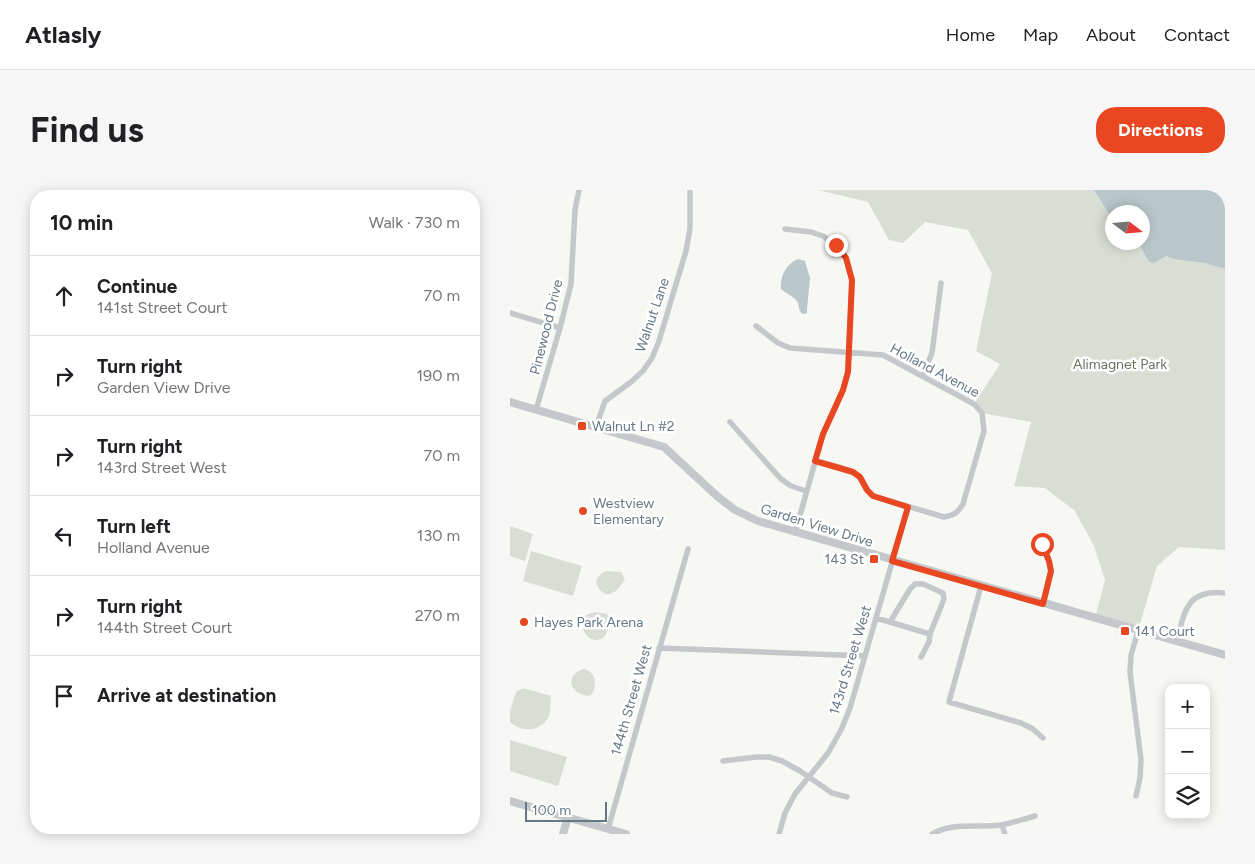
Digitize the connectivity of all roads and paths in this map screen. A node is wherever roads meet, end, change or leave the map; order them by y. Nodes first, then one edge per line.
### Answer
1 (579, 190) edge
2 (690, 190) edge
3 (785, 229) dead end
4 (941, 283) dead end
5 (510, 313) edge
6 (756, 326) dead end
7 (560, 328) junction
8 (849, 352) junction
9 (922, 375) junction
10 (510, 402) edge
11 (536, 410) junction
12 (730, 422) dead end
13 (596, 427) junction
14 (815, 461) junction
15 (806, 491) junction
16 (908, 507) junction
17 (795, 533) junction
18 (1042, 544) dead end
19 (688, 549) dead end
20 (892, 561) junction
21 (981, 586) junction
22 (1225, 593) edge
23 (1043, 604) junction
24 (876, 618) junction
25 (890, 622) junction
26 (1138, 631) junction
27 (930, 634) junction
28 (1177, 642) junction
29 (659, 648) junction
30 (865, 656) junction
31 (1225, 656) edge
32 (921, 657) dead end
33 (1043, 738) dead end
34 (723, 761) dead end
35 (809, 776) junction
36 (1136, 796) dead end
37 (847, 797) dead end
38 (510, 801) edge
39 (1035, 816) dead end
40 (568, 817) junction
41 (1002, 825) junction
42 (608, 829) junction
43 (563, 834) edge
44 (626, 834) edge
45 (778, 834) edge
46 (932, 834) edge
47 (1005, 834) edge

1 - 7 street, Pinewood Drive
2 - 13 street, Walnut Lane
3 - 8 street
4 - 9 street
5 - 7 street
6 - 8 street, Holland Avenue
7 - 11 street, Pinewood Drive
8 - 9 street, Holland Avenue
8 - 14 street
9 - 16 street, Holland Avenue
10 - 11 street, Garden View Drive
11 - 13 street, Garden View Drive
12 - 15 street
13 - 17 street, Garden View Drive
14 - 15 street
14 - 16 street, Holland Avenue
15 - 17 street
16 - 20 street, 143rd Street West
17 - 20 street, Garden View Drive
18 - 23 street
19 - 29 street, 144th Street West
20 - 21 street, Garden View Drive
20 - 24 street, 143rd Street West
21 - 23 street, Garden View Drive
21 - 33 street
22 - 28 street
23 - 26 street, Garden View Drive
24 - 25 street
24 - 30 street, 143rd Street West
25 - 27 street
25 - 27 street
26 - 28 street, Garden View Drive
26 - 36 street
27 - 32 street
28 - 31 street, Garden View Drive
29 - 30 street
29 - 42 street, 144th Street West
30 - 35 street, 143rd Street West
34 - 35 street
35 - 37 street
35 - 45 street, 143rd Street West
38 - 40 street
39 - 41 street
40 - 42 street
40 - 43 street
41 - 46 street
41 - 47 street
42 - 44 street

